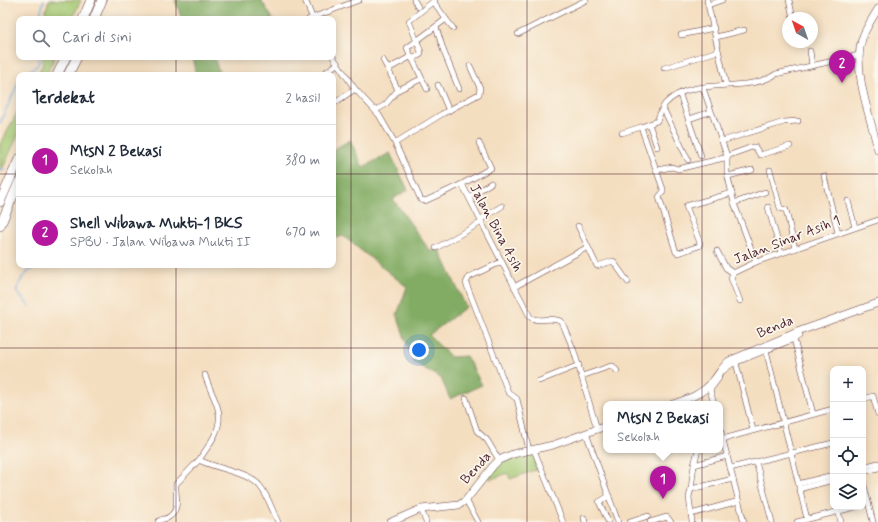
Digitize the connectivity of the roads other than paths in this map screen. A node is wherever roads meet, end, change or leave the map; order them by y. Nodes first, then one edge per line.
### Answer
1 (91, 0) edge
2 (102, 0) edge
3 (305, 0) edge
4 (359, 0) edge
5 (414, 0) edge
6 (434, 0) edge
7 (586, 0) edge
8 (722, 0) edge
9 (789, 0) edge
10 (708, 3) edge
11 (418, 7) dead end
12 (878, 9) edge
13 (792, 12) edge
14 (84, 16) edge
15 (95, 16) edge
16 (310, 16) edge
17 (319, 16) edge
18 (446, 19) junction
19 (436, 27) junction
20 (453, 28) dead end
21 (714, 28) junction
22 (744, 30) dead end
23 (518, 34) dead end
24 (680, 35) dead end
25 (716, 37) junction
26 (417, 41) junction
27 (718, 51) junction
28 (810, 51) dead end
29 (859, 55) junction
30 (411, 58) junction
31 (64, 60) edge
32 (76, 60) edge
33 (335, 60) edge
34 (383, 60) dead end
35 (337, 64) junction
36 (470, 66) dead end
37 (812, 66) junction
38 (664, 68) dead end
39 (388, 69) junction
40 (58, 72) edge
41 (70, 72) edge
42 (326, 72) edge
43 (421, 79) junction
44 (438, 85) dead end
45 (726, 85) junction
46 (703, 88) junction
47 (355, 89) junction
48 (427, 89) dead end
49 (458, 89) dead end
50 (398, 90) junction
51 (680, 95) junction
52 (336, 102) edge
53 (662, 108) junction
54 (376, 110) junction
55 (449, 110) junction
56 (710, 112) junction
57 (689, 119) junction
58 (798, 121) dead end
59 (649, 124) junction
60 (641, 127) junction
61 (622, 133) dead end
62 (722, 141) junction
63 (395, 143) junction
64 (479, 143) dead end
65 (790, 146) dead end
66 (657, 147) dead end
67 (878, 150) edge
68 (701, 156) dead end
69 (727, 156) junction
70 (688, 160) dead end
71 (16, 166) edge
72 (657, 170) junction
73 (752, 170) dead end
74 (770, 170) dead end
75 (728, 176) junction
76 (824, 176) dead end
77 (491, 183) dead end
78 (462, 184) junction
79 (16, 189) edge
80 (765, 192) dead end
81 (732, 193) junction
82 (470, 197) junction
83 (0, 202) edge
84 (848, 202) dead end
85 (734, 203) junction
86 (502, 206) dead end
87 (768, 207) dead end
88 (878, 220) edge
89 (481, 221) junction
90 (0, 226) edge
91 (578, 226) dead end
92 (855, 227) junction
93 (838, 233) junction
94 (588, 246) junction
95 (436, 248) dead end
96 (795, 249) junction
97 (717, 251) dead end
98 (781, 253) junction
99 (501, 262) junction
100 (756, 262) junction
101 (732, 273) junction
102 (628, 282) dead end
103 (514, 287) junction
104 (740, 301) dead end
105 (878, 303) edge
106 (800, 336) dead end
107 (794, 338) junction
108 (766, 350) junction
109 (736, 363) junction
110 (579, 365) junction
111 (617, 371) dead end
112 (205, 375) dead end
113 (582, 376) junction
114 (539, 381) dead end
115 (866, 397) edge
116 (466, 398) dead end
117 (682, 401) edge
118 (713, 401) edge
119 (830, 411) edge
120 (813, 414) junction
121 (878, 414) edge
122 (783, 422) junction
123 (603, 427) edge
124 (598, 429) junction
125 (753, 430) junction
126 (586, 433) junction
127 (723, 439) joint
128 (830, 444) edge
129 (531, 450) junction
130 (697, 453) edge
131 (790, 454) junction
132 (727, 456) junction
133 (199, 460) junction
134 (500, 460) junction
135 (756, 462) junction
136 (878, 463) edge
137 (694, 464) junction
138 (866, 466) edge
139 (730, 468) junction
140 (878, 468) edge
141 (866, 471) edge
142 (830, 476) edge
143 (733, 479) junction
144 (830, 481) edge
145 (798, 486) junction
146 (691, 489) junction
147 (866, 492) edge
148 (609, 496) junction
149 (466, 500) junction
150 (739, 501) junction
151 (869, 503) junction
152 (866, 504) edge
153 (421, 509) junction
154 (842, 510) edge
155 (838, 511) junction
156 (691, 514) junction
157 (647, 520) edge
158 (808, 520) edge
159 (608, 521) edge
160 (158, 522) edge
161 (278, 522) edge
162 (391, 522) edge
163 (426, 522) edge
164 (478, 522) edge
165 (563, 522) edge
166 (618, 522) edge
167 (630, 522) edge
168 (671, 522) edge
169 (692, 522) edge
170 (744, 522) edge
171 (772, 522) edge
172 (797, 522) edge
173 (841, 522) edge
174 (873, 522) edge

1 - 14 highway
2 - 15 highway
3 - 16 street
4 - 17 street
5 - 11 street
6 - 18 street
6 - 26 street
7 - 23 street
8 - 10 street
9 - 13 street
10 - 21 street
12 - 29 street
18 - 19 street
18 - 20 street
19 - 26 street
19 - 49 street
21 - 24 street
21 - 25 street
22 - 25 street
25 - 27 street
26 - 30 street
26 - 30 street
27 - 38 street
27 - 45 street
28 - 37 street
29 - 37 street
29 - 67 street
30 - 39 street
30 - 43 street
31 - 40 highway
32 - 41 highway
33 - 35 street, Jalan Bina Asih
34 - 39 street
35 - 42 street
35 - 47 street, Jalan Bina Asih
36 - 55 street
37 - 45 street
39 - 50 street
43 - 48 street
43 - 50 street
44 - 55 street
45 - 46 street
46 - 51 street
46 - 56 street
47 - 52 street
47 - 54 street, Jalan Bina Asih
50 - 54 street
51 - 53 street
51 - 57 street
53 - 59 street
53 - 70 street
54 - 63 street, Jalan Bina Asih
55 - 63 street
56 - 57 street
56 - 62 street
57 - 68 street
58 - 62 street
59 - 60 street
59 - 66 street
60 - 61 street
60 - 72 street
62 - 69 street
63 - 78 street, Jalan Bina Asih
64 - 78 street
65 - 69 street
69 - 72 street
69 - 75 street
71 - 83 highway
72 - 81 street
73 - 75 street
74 - 96 street
75 - 81 street
76 - 93 street
77 - 82 street
78 - 82 street, Jalan Bina Asih
79 - 90 highway
80 - 85 street
81 - 85 street
82 - 89 street, Jalan Bina Asih
84 - 92 street
85 - 100 street
86 - 89 street
87 - 98 street
88 - 92 street, Jalan Sinar Asih 1
89 - 95 street
89 - 99 street, Jalan Bina Asih
91 - 94 street
92 - 93 street, Jalan Sinar Asih 1
93 - 96 street, Jalan Sinar Asih 1
94 - 102 street
94 - 103 street
96 - 98 street, Jalan Sinar Asih 1
97 - 101 street
98 - 100 street, Jalan Sinar Asih 1
99 - 103 street, Jalan Bina Asih
99 - 129 street
100 - 101 street, Jalan Sinar Asih 1
101 - 104 street, Jalan Sinar Asih 1
103 - 110 street, Jalan Bina Asih
105 - 117 street, Benda
106 - 107 street
107 - 108 street
107 - 120 street
108 - 109 street
108 - 122 street
109 - 118 street
109 - 125 street
110 - 113 street, Jalan Bina Asih
110 - 114 street
111 - 113 street
112 - 133 street
113 - 124 street, Jalan Bina Asih
115 - 121 street
116 - 134 street
119 - 120 street
120 - 122 street
122 - 125 street
122 - 131 street
123 - 124 street, Benda
124 - 126 street, Benda
125 - 127 street
126 - 129 street, Benda
126 - 148 street
127 - 132 street
128 - 131 street
129 - 134 street, Benda
129 - 165 street
130 - 137 street
131 - 135 street
131 - 145 street
132 - 137 street
132 - 139 street
133 - 160 street
133 - 161 street
134 - 149 street, Benda
135 - 139 street
135 - 171 street
136 - 138 street
137 - 146 street
139 - 143 street
140 - 141 street
142 - 145 street
143 - 146 street
143 - 150 street
144 - 145 street
145 - 158 street
146 - 156 street
147 - 151 street
148 - 159 street
148 - 166 street
149 - 153 street, Benda
149 - 164 street
150 - 156 street
150 - 170 street
151 - 152 street
151 - 174 street
153 - 162 street, Benda
153 - 163 street
154 - 155 street
155 - 158 street
155 - 173 street
156 - 169 street
157 - 167 street
157 - 168 street
158 - 172 street

